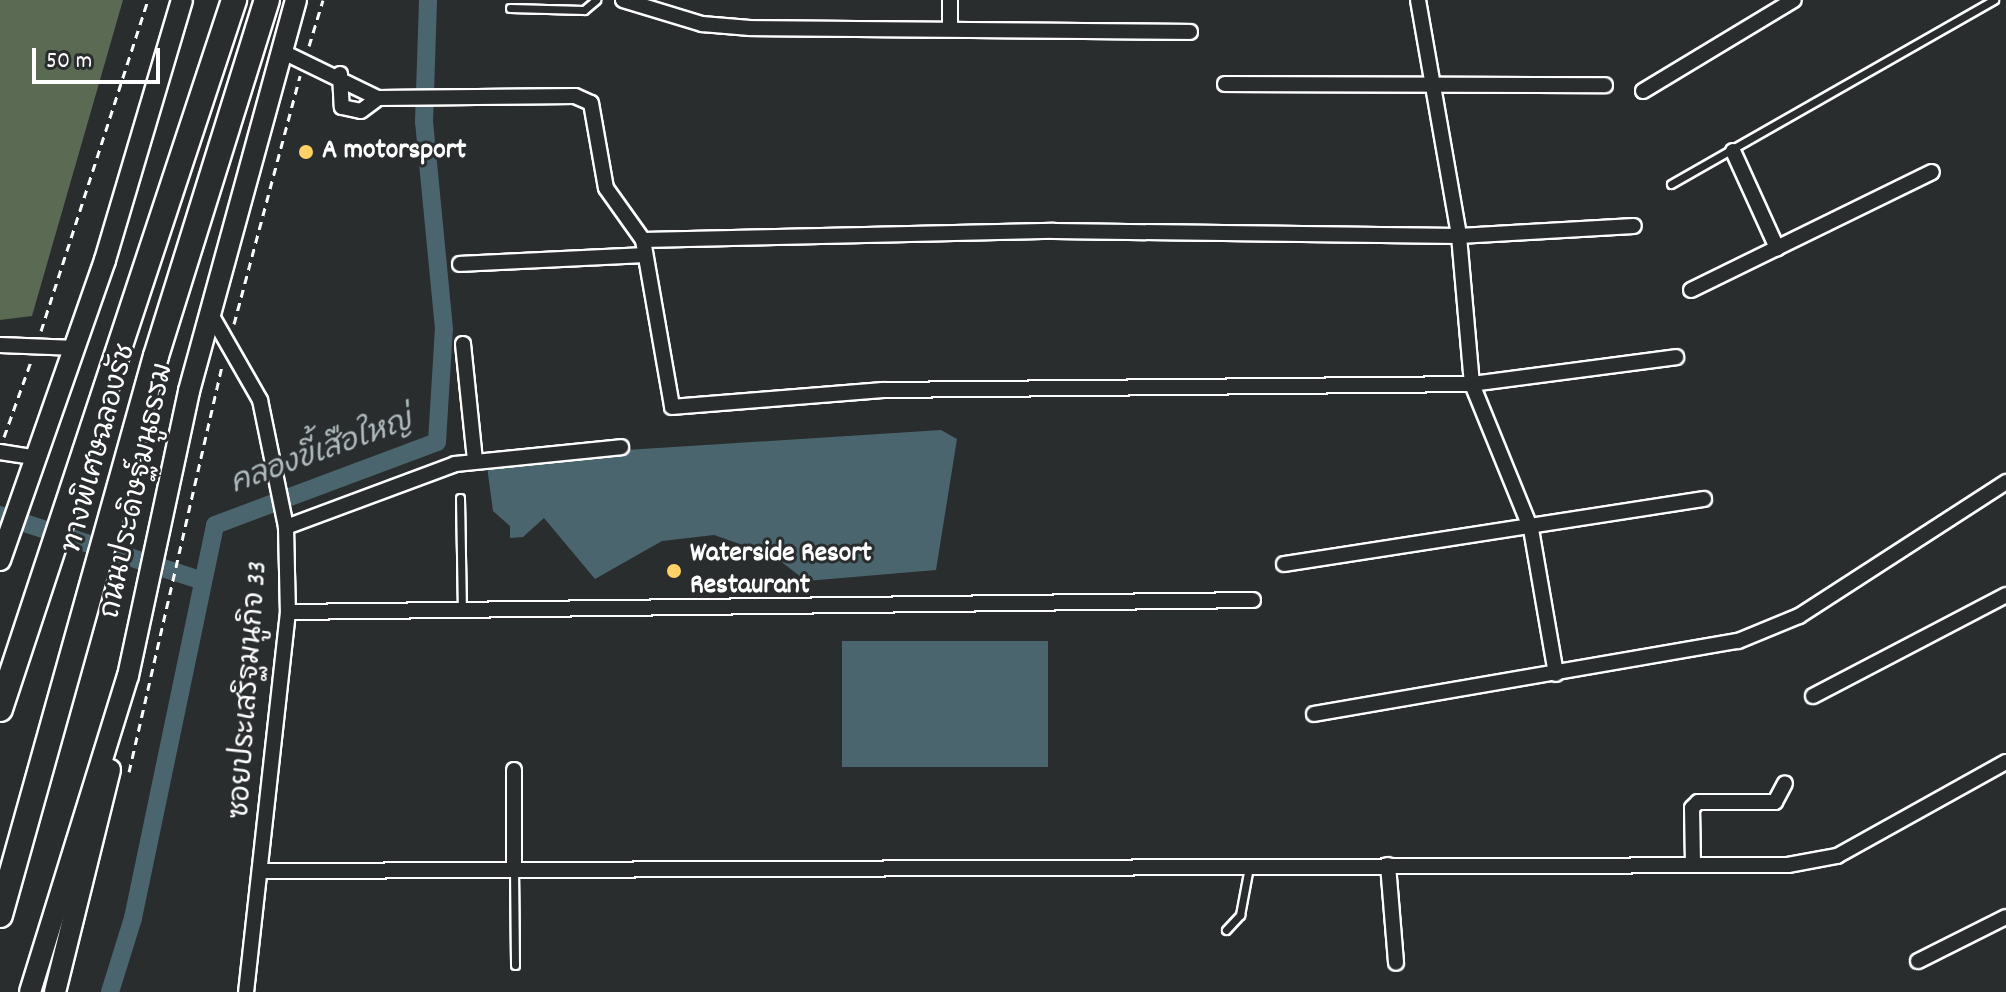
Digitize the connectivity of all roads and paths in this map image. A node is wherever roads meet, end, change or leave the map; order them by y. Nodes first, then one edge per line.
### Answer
1 (148, 0) edge
2 (182, 0) edge
3 (234, 0) edge
4 (267, 0) edge
5 (296, 0) edge
6 (323, 0) edge
7 (596, 0) edge
8 (623, 0) edge
9 (950, 0) edge
10 (1418, 0) edge
11 (1794, 0) edge
12 (1994, 0) edge
13 (510, 8) dead end
14 (950, 28) junction
15 (1190, 32) dead end
16 (281, 51) junction
17 (305, 58) junction
18 (340, 74) junction
19 (1225, 84) dead end
20 (1435, 84) junction
21 (1605, 85) dead end
22 (1643, 91) dead end
23 (378, 98) junction
24 (1733, 151) junction
25 (1932, 172) dead end
26 (1671, 184) dead end
27 (1634, 226) dead end
28 (1459, 236) junction
29 (643, 247) junction
30 (1777, 248) junction
31 (460, 264) dead end
32 (1691, 290) dead end
33 (209, 311) junction
34 (230, 337) junction
35 (37, 341) junction
36 (463, 344) dead end
37 (0, 345) edge
38 (76, 348) junction
39 (1676, 357) dead end
40 (1472, 384) junction
41 (621, 447) dead end
42 (0, 450) edge
43 (38, 458) junction
44 (475, 460) junction
45 (2006, 482) edge
46 (460, 498) dead end
47 (1704, 499) dead end
48 (286, 527) junction
49 (1531, 529) junction
50 (0, 560) edge
51 (1284, 564) dead end
52 (173, 583) dead end
53 (2006, 595) edge
54 (1253, 600) dead end
55 (462, 610) junction
56 (288, 612) junction
57 (1556, 674) junction
58 (128, 676) junction
59 (1813, 696) dead end
60 (0, 709) edge
61 (1314, 714) dead end
62 (2006, 762) edge
63 (514, 770) dead end
64 (1785, 783) dead end
65 (1693, 864) junction
66 (1250, 865) junction
67 (1388, 865) junction
68 (514, 867) junction
69 (263, 871) junction
70 (0, 915) edge
71 (2006, 917) edge
72 (1226, 930) dead end
73 (1918, 961) dead end
74 (1396, 963) dead end
75 (515, 965) dead end
76 (30, 992) edge
77 (55, 992) edge
78 (246, 992) edge

1 - 35 path
2 - 38 main road
3 - 60 highway, ทางพิเศษฉลองรัช
4 - 70 highway, ทางพิเศษฉลองรัช
5 - 16 main road, ถนนประดิษฐ์มนูธรรม
6 - 17 path
7 - 13 lane
8 - 14 street
9 - 14 street
10 - 20 street
11 - 22 street
12 - 24 lane
14 - 15 street
16 - 17 street
16 - 33 main road, ถนนประดิษฐ์มนูธรรม
17 - 18 street
17 - 34 path
18 - 23 street
18 - 23 street
19 - 20 street
20 - 21 street
20 - 28 street
23 - 29 street
24 - 26 lane
24 - 30 street
25 - 30 street
27 - 28 street
28 - 29 street
28 - 40 street
29 - 31 street
29 - 40 street
30 - 32 street
33 - 34 street, ซอยประเสริฐมนูกิจ 33
33 - 58 main road, ถนนประดิษฐ์มนูธรรม
34 - 48 street, ซอยประเสริฐมนูกิจ 33
34 - 52 path
35 - 37 street
35 - 38 street
35 - 42 path
36 - 44 street
38 - 43 main road
39 - 40 street
40 - 49 street
41 - 44 street
42 - 43 street
43 - 50 main road
44 - 48 street
45 - 57 street
46 - 55 lane
47 - 49 street
48 - 56 street, ซอยประเสริฐมนูกิจ 33
49 - 51 street
49 - 57 street
53 - 59 street
54 - 55 street
55 - 56 street
56 - 69 street, ซอยประเสริฐมนูกิจ 33
57 - 61 street
58 - 76 main road, ถนนประดิษฐ์มนูธรรม
58 - 77 main road
62 - 65 street
63 - 68 street
64 - 65 street
65 - 67 street
66 - 67 street
66 - 68 street
66 - 72 lane
67 - 74 street
68 - 69 street
68 - 75 lane
69 - 78 street, ซอยประเสริฐมนูกิจ 33
71 - 73 street

